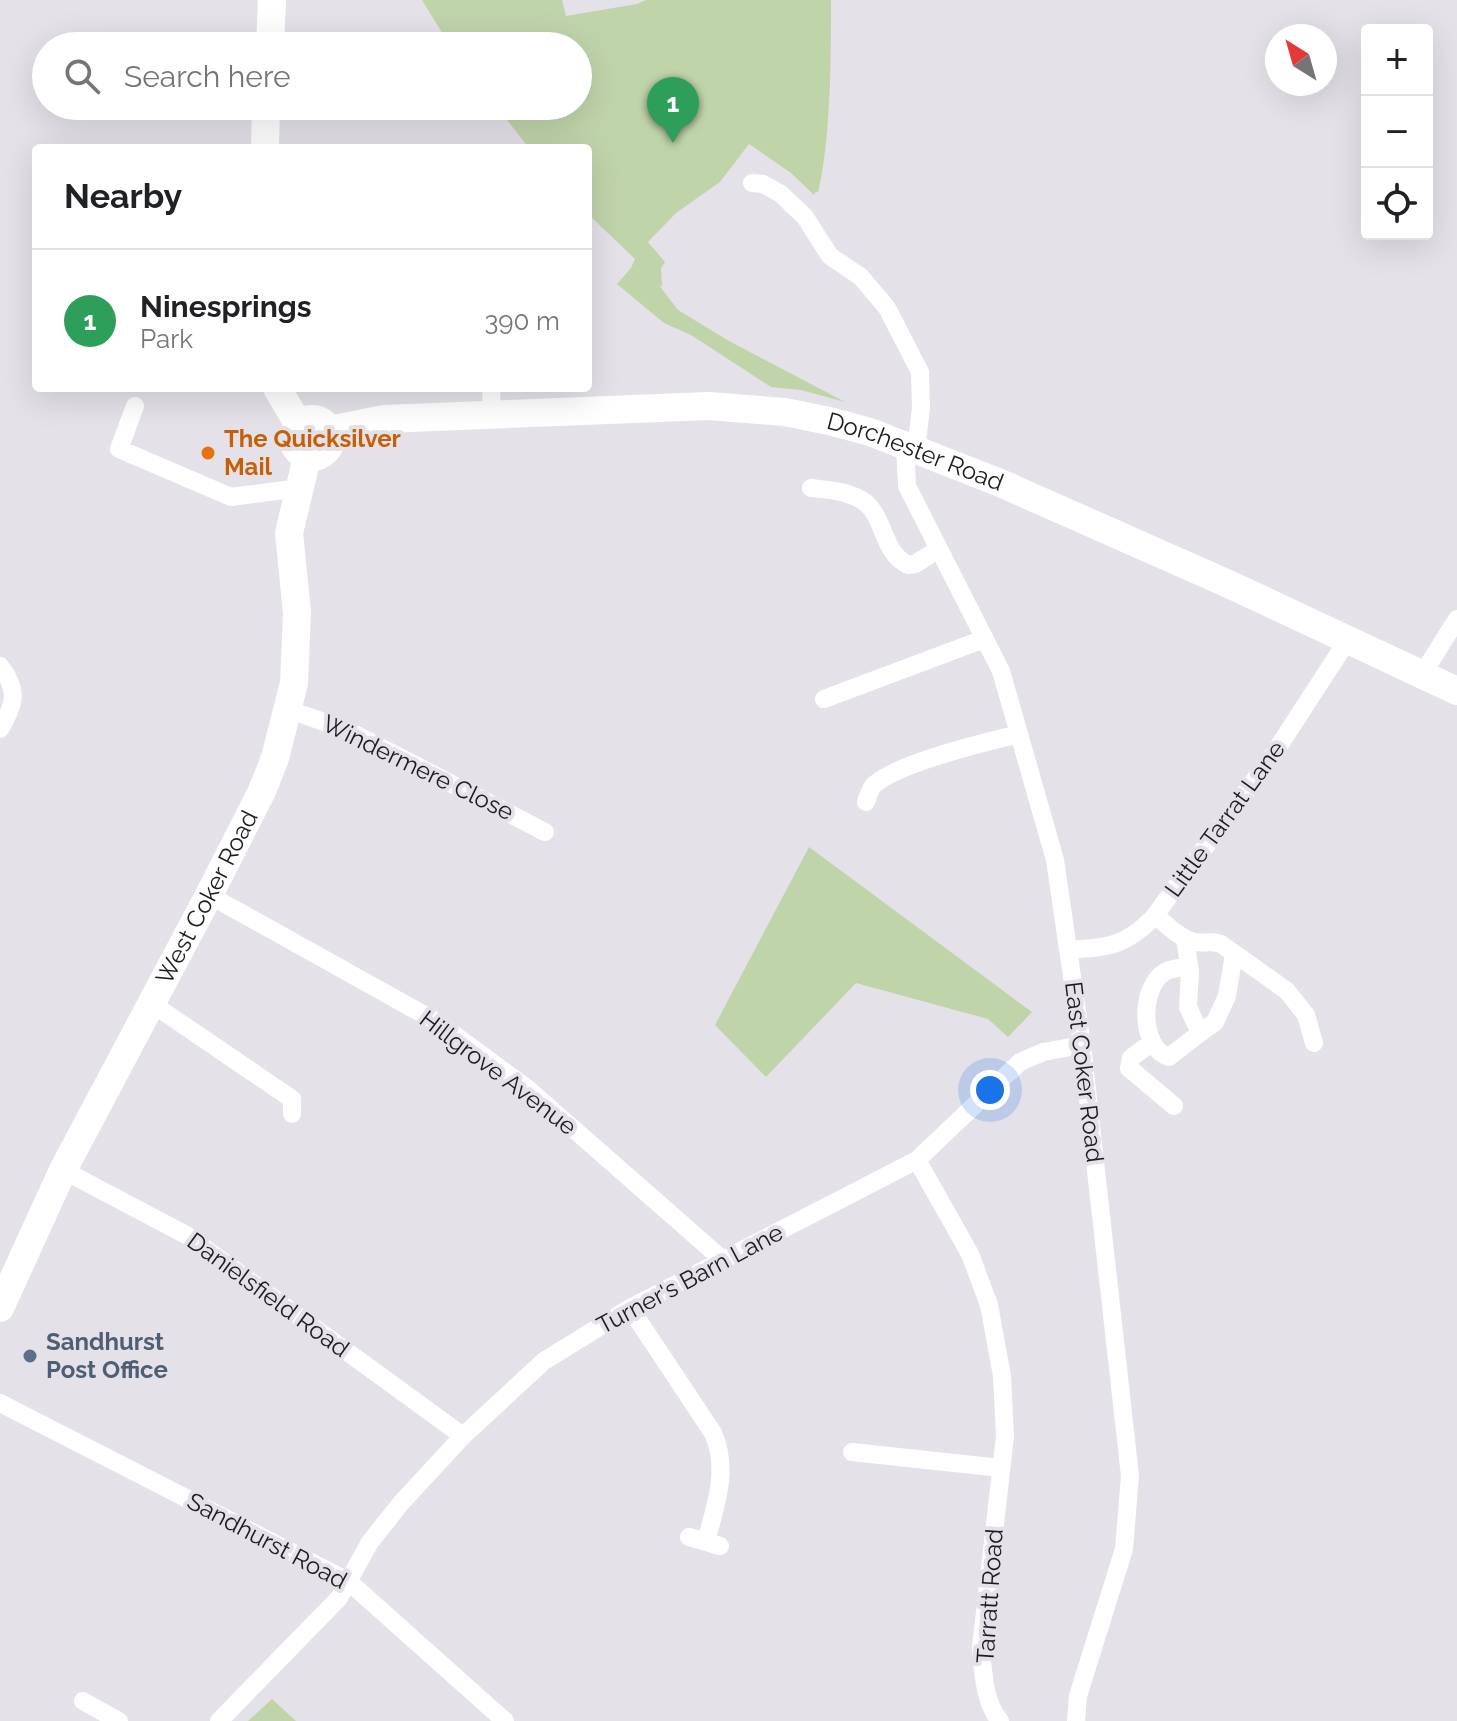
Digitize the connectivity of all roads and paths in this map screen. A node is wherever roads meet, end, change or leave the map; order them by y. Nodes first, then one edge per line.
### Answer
1 (272, 0) edge
2 (271, 32) edge
3 (266, 120) edge
4 (265, 144) edge
5 (752, 183) dead end
6 (279, 392) edge
7 (492, 402) edge
8 (135, 406) dead end
9 (299, 425) junction
10 (329, 430) junction
11 (910, 447) junction
12 (307, 457) junction
13 (299, 488) junction
14 (811, 488) dead end
15 (939, 549) junction
16 (1457, 619) edge
17 (984, 639) junction
18 (1347, 641) junction
19 (0, 666) edge
20 (1422, 675) junction
21 (1457, 691) edge
22 (824, 699) dead end
23 (289, 710) junction
24 (0, 729) edge
25 (1019, 734) junction
26 (866, 802) dead end
27 (545, 832) dead end
28 (209, 895) junction
29 (1155, 915) junction
30 (1185, 938) junction
31 (1068, 950) junction
32 (1234, 954) junction
33 (1189, 966) junction
34 (151, 1003) junction
35 (1200, 1033) junction
36 (1151, 1043) junction
37 (1314, 1043) dead end
38 (1082, 1045) junction
39 (1174, 1106) dead end
40 (292, 1114) dead end
41 (917, 1160) junction
42 (63, 1170) junction
43 (723, 1260) junction
44 (0, 1308) edge
45 (630, 1308) junction
46 (0, 1403) edge
47 (463, 1436) junction
48 (852, 1452) dead end
49 (1001, 1468) junction
50 (705, 1541) dead end
51 (348, 1581) junction
52 (83, 1701) dead end
53 (119, 1721) edge
54 (219, 1721) edge
55 (505, 1721) edge
56 (1000, 1721) edge
57 (1076, 1721) edge

1 - 2 highway
3 - 4 highway
5 - 11 street, East Coker Road
6 - 9 highway
7 - 10 highway, Dorchester Road
7 - 11 highway, Dorchester Road
8 - 13 street
9 - 10 highway
9 - 12 highway
10 - 12 highway
11 - 15 street, East Coker Road
11 - 18 highway, Dorchester Road
12 - 13 highway, West Coker Road
13 - 23 highway, West Coker Road
14 - 15 street
15 - 17 street, East Coker Road
16 - 20 street
17 - 22 street
17 - 25 street, East Coker Road
18 - 20 highway, Dorchester Road
18 - 29 street, Little Tarrat Lane
19 - 24 street
20 - 21 highway, Dorchester Road
23 - 27 street, Windermere Close
23 - 28 highway, West Coker Road
25 - 26 street
25 - 31 street, East Coker Road
28 - 34 highway, West Coker Road
28 - 43 street, Hillgrove Avenue
29 - 30 street
29 - 31 street, Little Tarrat Lane
30 - 32 street
30 - 33 street
31 - 38 street, East Coker Road
32 - 35 street
32 - 37 street
33 - 35 street
33 - 36 street
34 - 40 street
34 - 42 highway, West Coker Road
35 - 36 street
36 - 39 street
38 - 41 street, Turner's Barn Lane
38 - 57 street, East Coker Road
41 - 43 street, Turner's Barn Lane
41 - 49 street, Tarratt Road
42 - 44 highway, West Coker Road
42 - 47 street, Danielsfield Road
43 - 45 street, Turner's Barn Lane
45 - 47 street, Turner's Barn Lane
45 - 50 street
46 - 51 street, Sandhurst Road
47 - 51 street, Turner's Barn Lane
48 - 49 street
49 - 56 street, Tarratt Road
51 - 54 street, Turner's Barn Lane
51 - 55 street, Sandhurst Road
52 - 53 street

